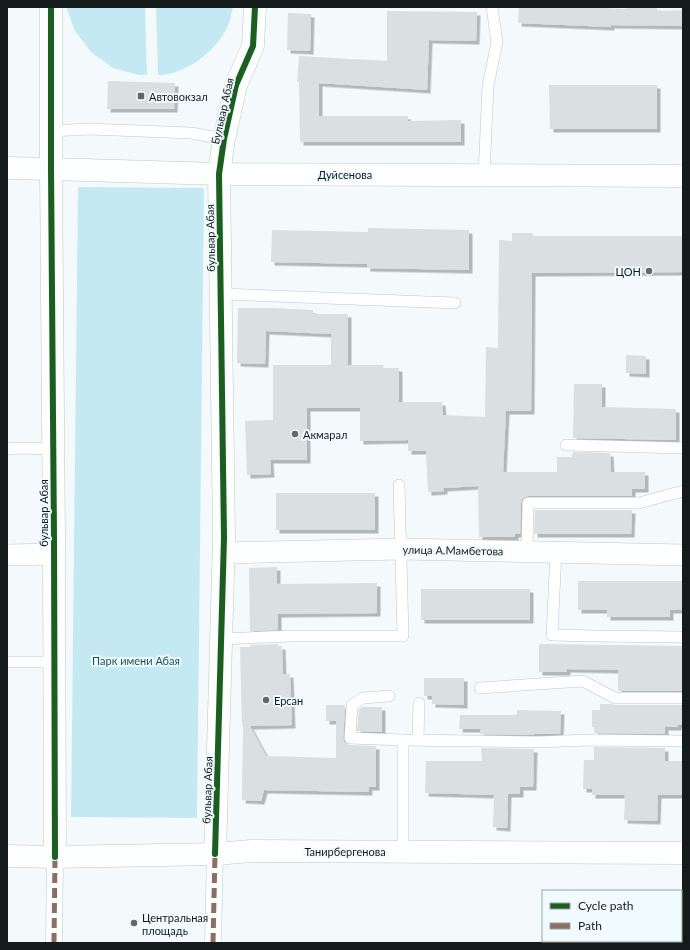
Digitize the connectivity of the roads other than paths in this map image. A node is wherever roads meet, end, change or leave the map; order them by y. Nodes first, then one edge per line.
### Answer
1 (51, 7) edge
2 (255, 7) edge
3 (492, 7) edge
4 (50, 131) junction
5 (224, 139) junction
6 (7, 168) edge
7 (51, 169) junction
8 (219, 174) junction
9 (484, 175) junction
10 (683, 176) edge
11 (221, 294) junction
12 (455, 304) dead end
13 (566, 445) dead end
14 (683, 448) edge
15 (7, 449) edge
16 (53, 449) junction
17 (399, 485) dead end
18 (683, 491) edge
19 (401, 549) junction
20 (527, 551) junction
21 (556, 552) junction
22 (224, 553) junction
23 (54, 554) junction
24 (7, 555) edge
25 (683, 555) edge
26 (683, 637) edge
27 (221, 639) junction
28 (7, 662) edge
29 (54, 662) junction
30 (480, 688) dead end
31 (389, 696) dead end
32 (683, 698) edge
33 (419, 703) dead end
34 (403, 740) junction
35 (418, 740) junction
36 (683, 741) edge
37 (403, 851) junction
38 (683, 853) edge
39 (215, 854) junction
40 (7, 856) edge
41 (55, 857) junction
42 (54, 943) edge
43 (213, 943) edge

1 - 4 street
2 - 5 street, Бульвар Абая
3 - 9 lane
4 - 5 lane
4 - 7 street
5 - 8 street, Бульвар Абая
6 - 7 street, Дуйсенова
7 - 8 street, Дуйсенова
7 - 16 street, бульвар Абая
8 - 9 street, Дуйсенова
8 - 11 street, бульвар Абая
9 - 10 street, Дуйсенова
11 - 12 lane
11 - 22 street, бульвар Абая
13 - 14 lane
15 - 16 lane
16 - 23 street, бульвар Абая
17 - 19 lane
18 - 20 lane
19 - 20 street, улица А.Мамбетова
19 - 22 street, улица А.Мамбетова
19 - 27 lane
20 - 21 street, улица А.Мамбетова
21 - 25 street, улица А.Мамбетова
21 - 26 lane
22 - 27 street, бульвар Абая
23 - 24 street
23 - 29 street, бульвар Абая
27 - 39 street, бульвар Абая
28 - 29 lane
29 - 41 street, бульвар Абая
30 - 32 lane
31 - 34 lane
33 - 35 lane
34 - 35 lane
34 - 37 lane
35 - 36 lane
37 - 38 street, Танирбергенова
37 - 39 street, Танирбергенова
39 - 41 street, Танирбергенова
39 - 43 street
40 - 41 street, Танирбергенова
41 - 42 street

